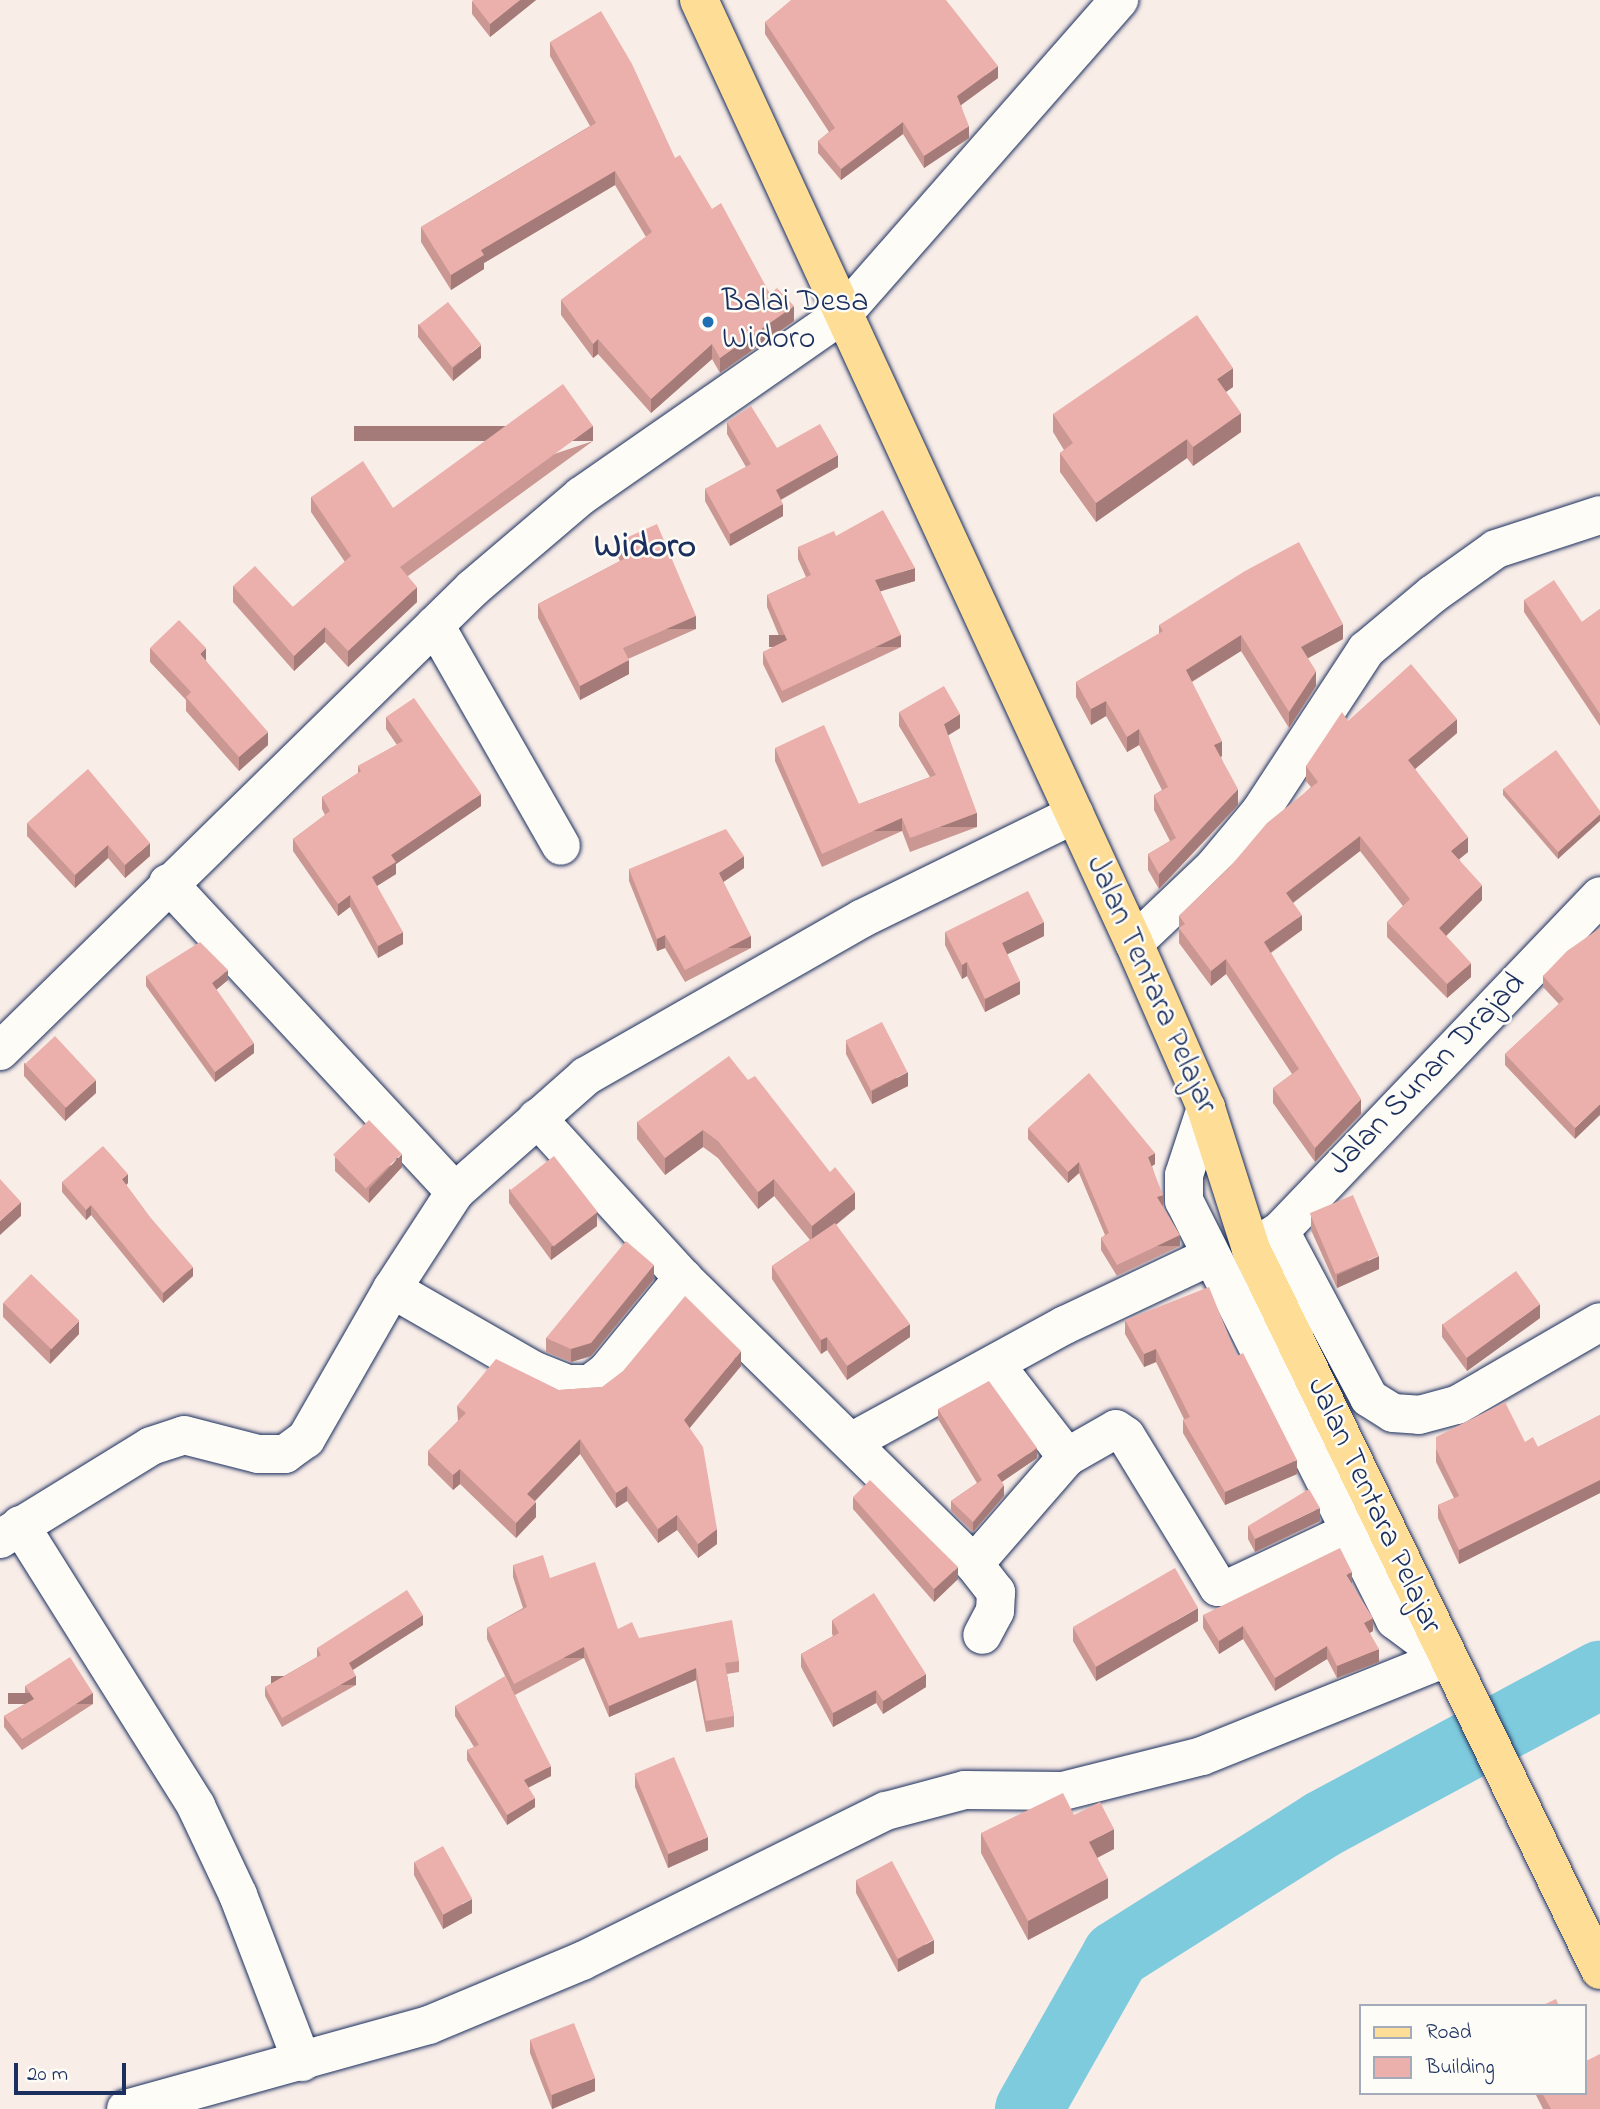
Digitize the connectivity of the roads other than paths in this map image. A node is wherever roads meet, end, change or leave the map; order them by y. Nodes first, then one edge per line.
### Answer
1 (699, 0) edge
2 (1119, 0) edge
3 (844, 313) junction
4 (1600, 515) edge
5 (435, 625) junction
6 (1075, 814) junction
7 (561, 846) dead end
8 (168, 883) junction
9 (1600, 896) edge
10 (1134, 943) junction
11 (0, 1051) edge
12 (1206, 1108) junction
13 (537, 1118) junction
14 (455, 1192) junction
15 (1266, 1240) junction
16 (1209, 1256) junction
17 (683, 1278) junction
18 (392, 1289) junction
19 (1600, 1322) edge
20 (995, 1364) junction
21 (851, 1442) junction
22 (1067, 1457) junction
23 (10, 1532) edge
24 (1349, 1532) junction
25 (974, 1564) junction
26 (982, 1635) dead end
27 (1451, 1665) junction
28 (1600, 1970) edge
29 (302, 2062) junction
30 (126, 2109) edge

1 - 3 main road, Jalan Tentara Pelajar
2 - 3 street
3 - 5 street
3 - 6 main road, Jalan Tentara Pelajar
4 - 10 street
5 - 7 street
5 - 8 street
6 - 10 main road, Jalan Tentara Pelajar
6 - 13 street
8 - 11 street
8 - 14 street
9 - 15 street, Jalan Sunan Drajad
10 - 12 main road, Jalan Tentara Pelajar
12 - 15 main road, Jalan Tentara Pelajar
12 - 16 street
13 - 14 street
13 - 17 street
14 - 18 street
15 - 19 street
15 - 27 main road, Jalan Tentara Pelajar
16 - 20 street
16 - 24 street
17 - 18 street
17 - 21 street
18 - 23 street
20 - 21 street
20 - 22 street
21 - 25 street
22 - 24 street
22 - 25 street
23 - 29 street
24 - 27 street
25 - 26 street
27 - 28 main road, Jalan Tentara Pelajar
27 - 29 street
29 - 30 street

